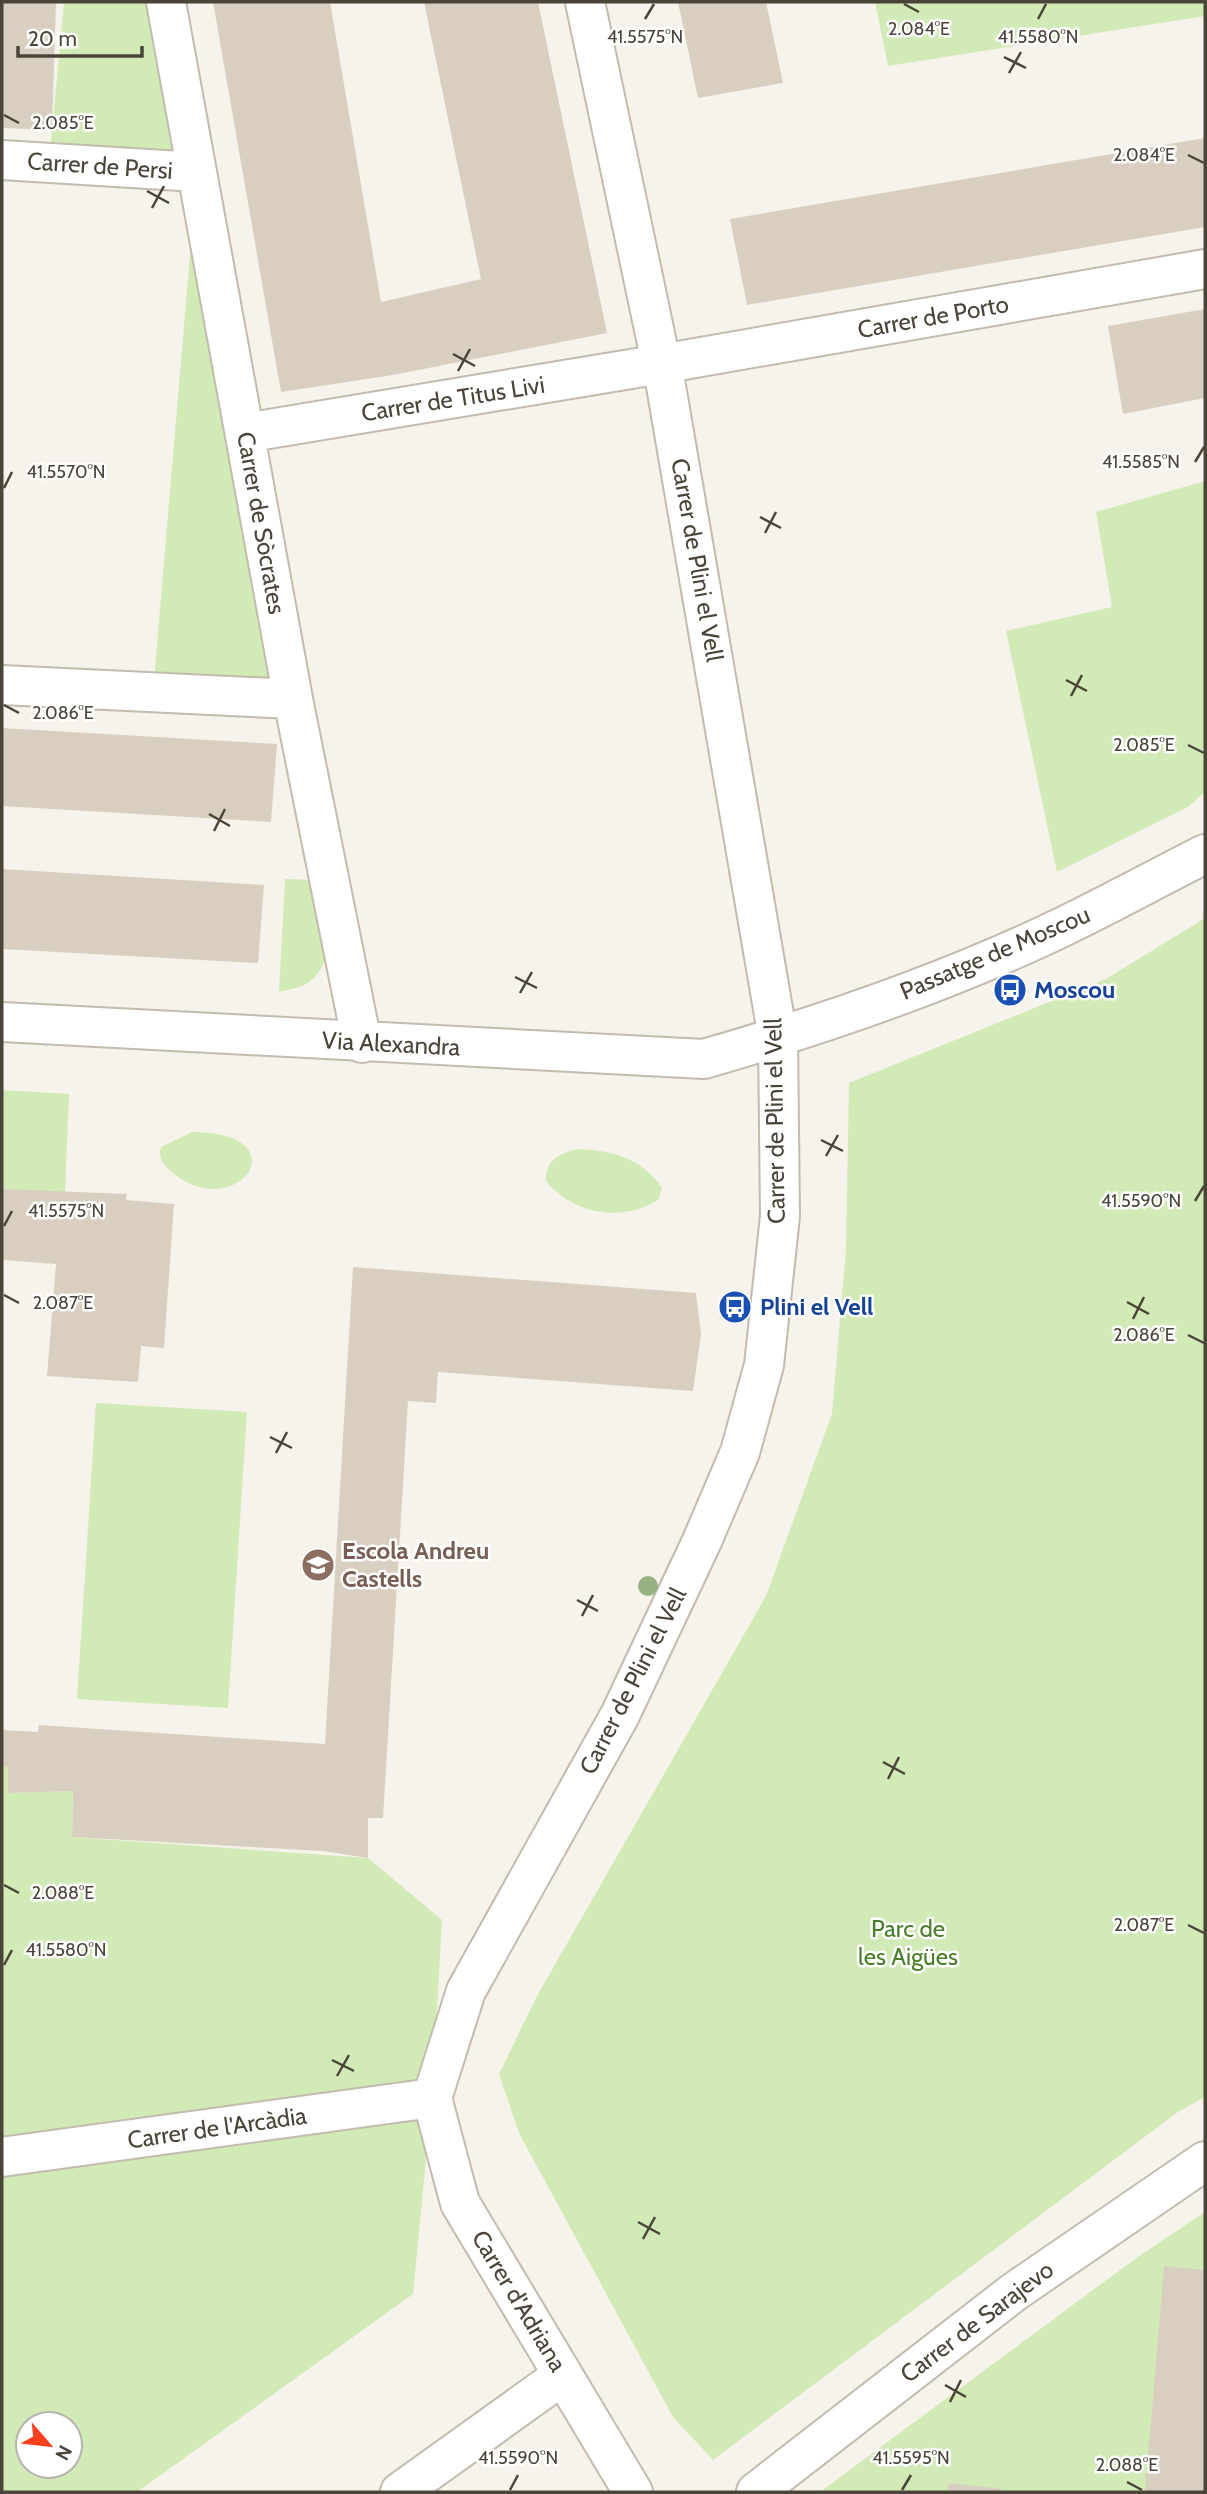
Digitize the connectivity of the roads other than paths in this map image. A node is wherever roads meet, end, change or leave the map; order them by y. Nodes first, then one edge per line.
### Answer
1 (166, 2) edge
2 (585, 2) edge
3 (2, 160) edge
4 (197, 172) junction
5 (1205, 269) edge
6 (660, 364) junction
7 (245, 433) junction
8 (2, 685) edge
9 (293, 699) junction
10 (1205, 854) edge
11 (2, 1023) edge
12 (778, 1038) junction
13 (362, 1043) junction
14 (432, 2098) junction
15 (2, 2157) edge
16 (1205, 2161) edge
17 (563, 2375) junction
18 (400, 2492) edge
19 (633, 2492) edge
20 (756, 2492) edge

1 - 4 street, Carrer de Sòcrates
2 - 6 street, Carrer de Plini el Vell
3 - 4 street, Carrer de Persi
4 - 7 street, Carrer de Sòcrates
5 - 6 street, Carrer de Porto
6 - 7 street, Carrer de Titus Livi
6 - 12 street, Carrer de Plini el Vell
7 - 9 street, Carrer de Sòcrates
8 - 9 street
9 - 13 street, Carrer de Sòcrates
10 - 12 street, Passatge de Moscou
11 - 13 street, Via Alexandra
12 - 13 street, Via Alexandra
12 - 14 street, Carrer de Plini el Vell
14 - 15 street, Carrer de l'Arcàdia
14 - 17 street, Carrer d'Adriana
16 - 20 street, Carrer de Sarajevo
17 - 18 street
17 - 19 street, Carrer d'Adriana

